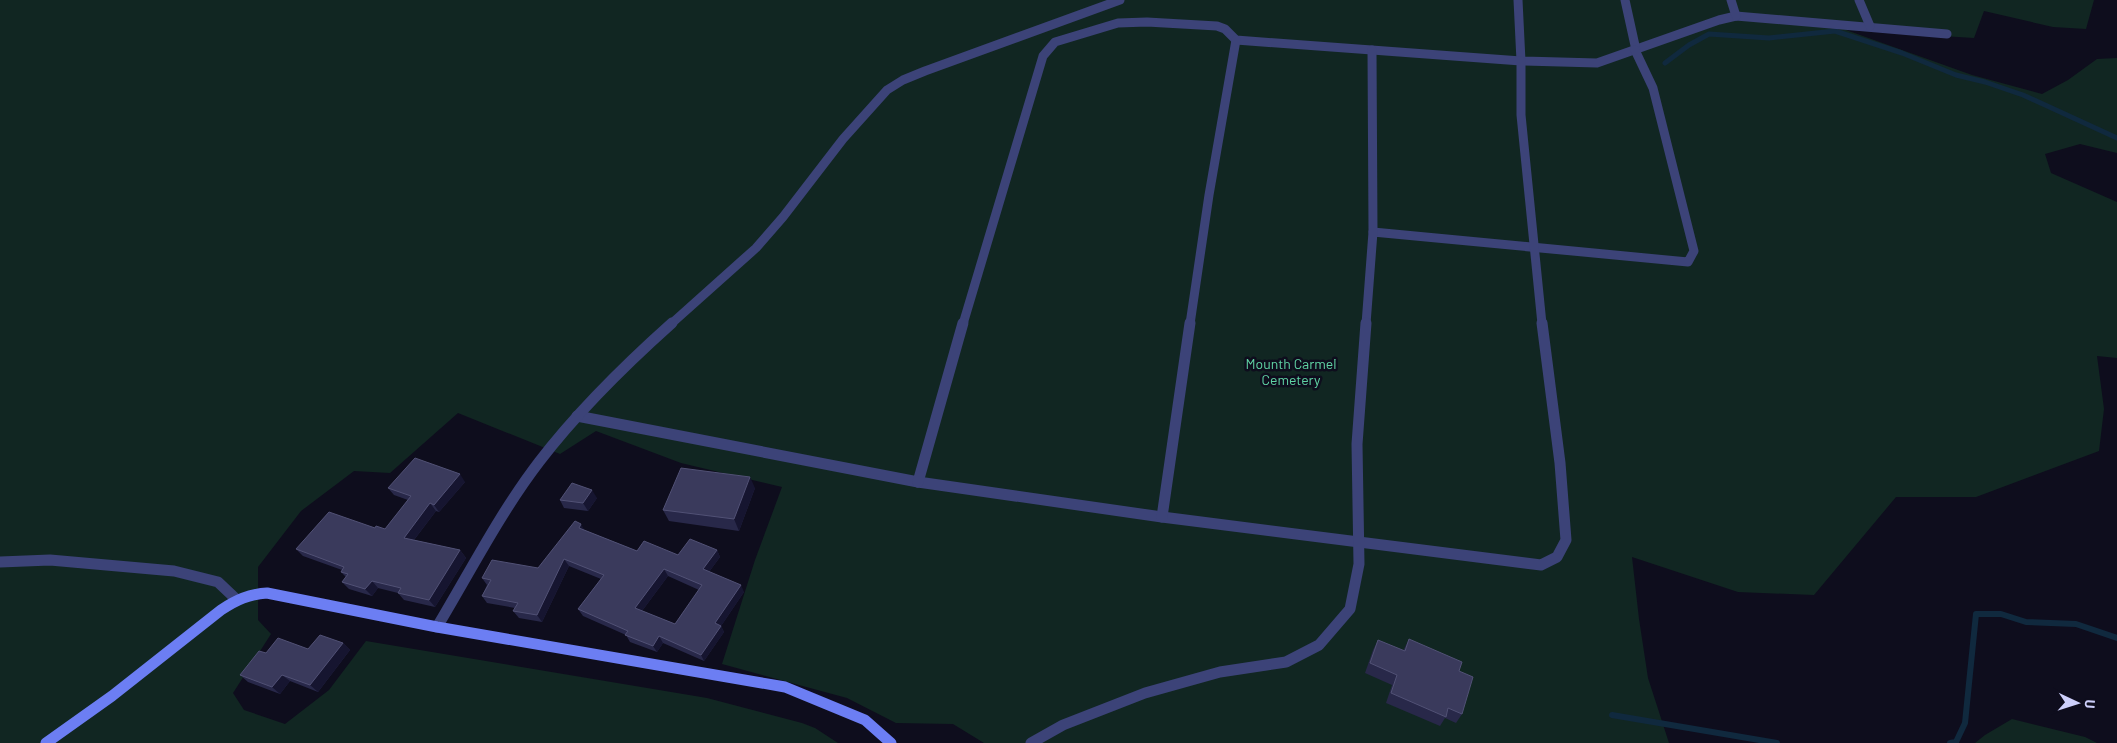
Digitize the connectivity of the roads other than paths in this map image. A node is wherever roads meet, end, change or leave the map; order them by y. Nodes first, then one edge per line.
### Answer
1 (1120, 0) edge
2 (1518, 0) edge
3 (1625, 0) edge
4 (1730, 0) edge
5 (1859, 0) edge
6 (1736, 16) junction
7 (1870, 26) junction
8 (1947, 34) dead end
9 (1236, 40) junction
10 (1372, 50) junction
11 (1635, 50) junction
12 (1521, 61) junction
13 (1373, 232) junction
14 (1536, 246) junction
15 (577, 416) junction
16 (918, 482) junction
17 (1162, 517) junction
18 (1359, 542) junction
19 (0, 562) edge
20 (237, 600) junction
21 (437, 626) junction
22 (46, 743) edge
23 (892, 743) edge
24 (1031, 743) edge

1 - 15 street
2 - 12 street
3 - 11 street
4 - 6 street
5 - 7 street
6 - 7 street
6 - 11 street
7 - 8 street
9 - 10 street
9 - 16 street
9 - 17 street
10 - 12 street
10 - 13 street
11 - 12 street
11 - 14 street
12 - 14 street
13 - 14 street
13 - 18 street
14 - 18 street
15 - 16 street
15 - 21 street
16 - 17 street
17 - 18 street
18 - 24 street
19 - 20 street
20 - 21 main road
20 - 22 main road
21 - 23 main road

